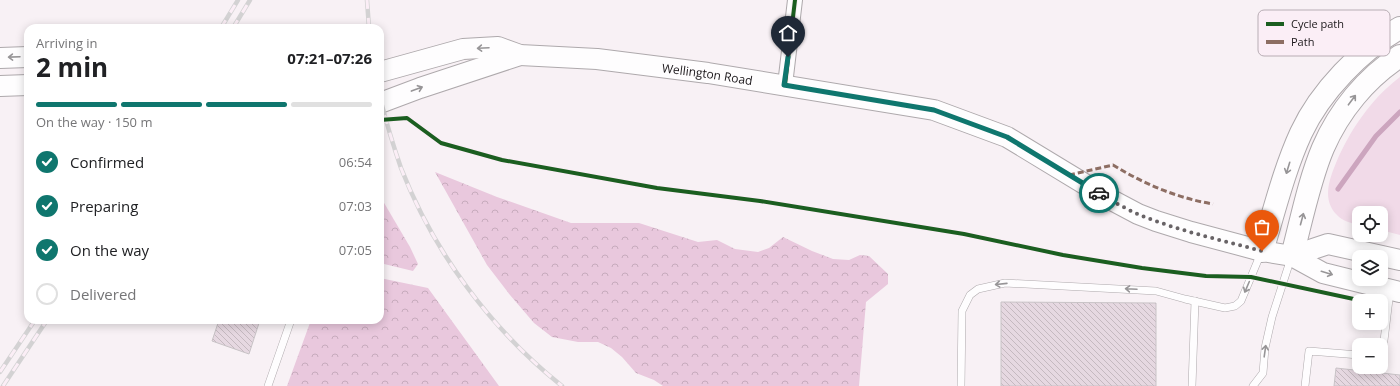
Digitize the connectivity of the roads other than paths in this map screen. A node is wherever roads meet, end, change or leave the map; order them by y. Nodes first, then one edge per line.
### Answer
1 (795, 0) edge
2 (1400, 28) edge
3 (1390, 35) edge
4 (520, 55) junction
5 (1361, 56) edge
6 (1400, 56) edge
7 (24, 57) edge
8 (0, 58) edge
9 (384, 71) edge
10 (24, 85) edge
11 (784, 85) junction
12 (0, 86) edge
13 (384, 102) edge
14 (1262, 251) junction
15 (1292, 256) junction
16 (1400, 260) edge
17 (1395, 290) edge
18 (1195, 301) junction
19 (290, 324) edge
20 (1386, 338) edge
21 (1352, 354) edge
22 (268, 386) edge
23 (961, 386) edge
24 (1192, 386) edge
25 (1252, 386) edge
26 (1305, 386) edge

1 - 11 street
2 -> 3 highway
4 -> 9 main road, Wellington Road
4 - 11 main road, Wellington Road
13 -> 4 main road, Wellington Road
5 -> 14 highway
15 -> 6 highway
7 -> 8 main road
10 - 12 main road
11 - 14 main road, Wellington Road
14 - 15 main road, Wellington Road
14 -> 18 lane
15 - 16 main road, Wellington Road
15 -> 17 main road, Wellington Road
25 -> 15 lane
17 - 20 lane
18 -> 23 lane
18 - 24 lane
19 - 22 lane
21 - 26 lane

